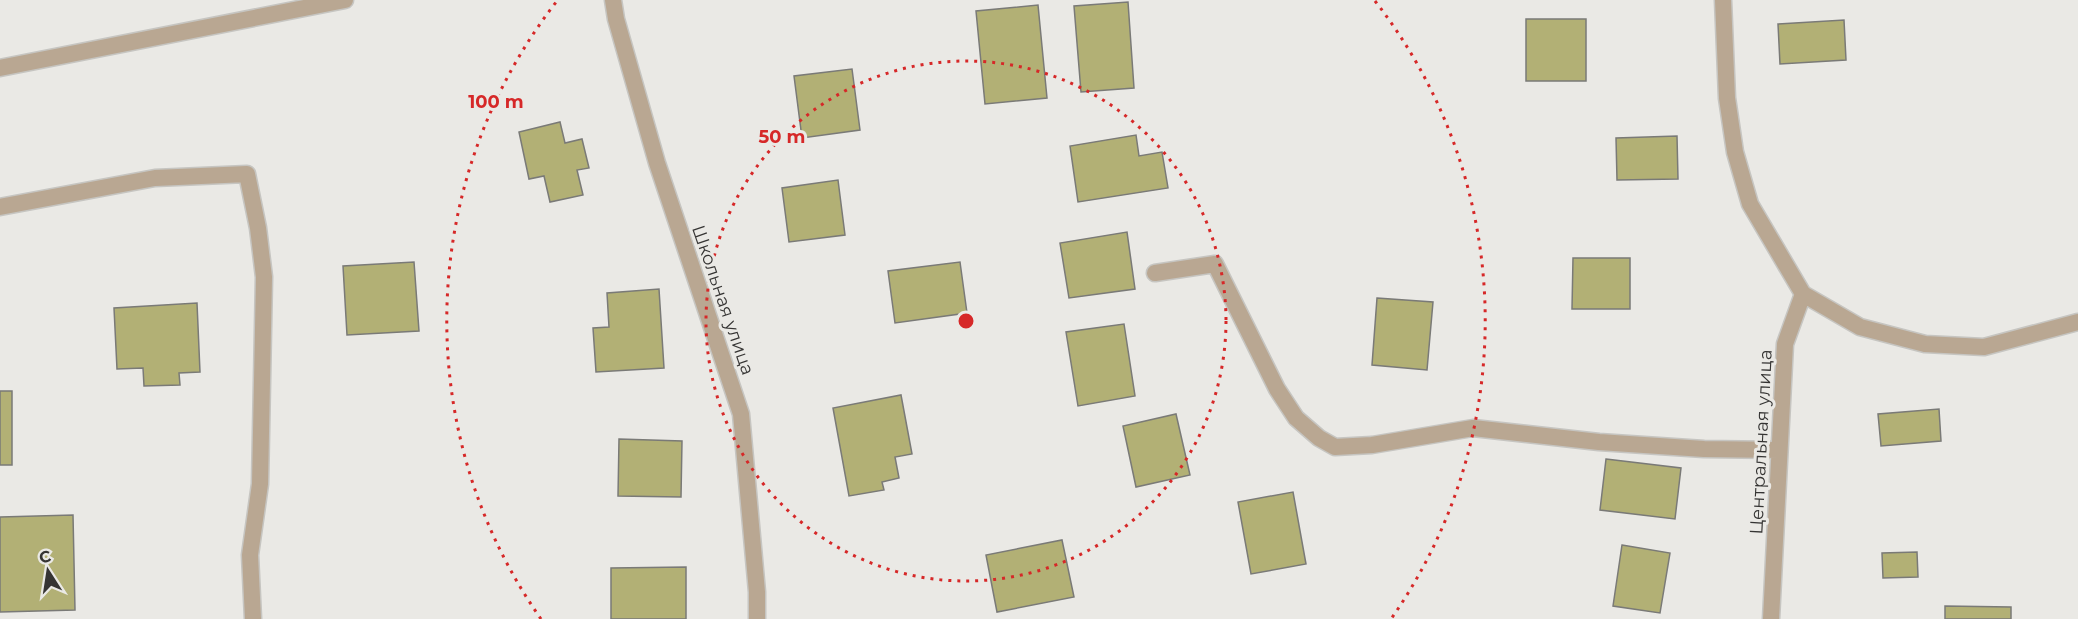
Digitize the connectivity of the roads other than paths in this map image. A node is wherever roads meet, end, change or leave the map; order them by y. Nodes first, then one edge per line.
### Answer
1 (345, 0) edge
2 (613, 0) edge
3 (1723, 0) edge
4 (0, 68) edge
5 (0, 207) edge
6 (1155, 273) dead end
7 (1803, 294) junction
8 (2078, 322) edge
9 (1779, 450) junction
10 (253, 619) edge
11 (757, 619) edge
12 (1771, 619) edge

1 - 4 street
2 - 11 street, Школьная улица
3 - 7 street
5 - 10 street
6 - 9 street
7 - 8 street
7 - 9 street, Центральная улица
9 - 12 street, Центральная улица

